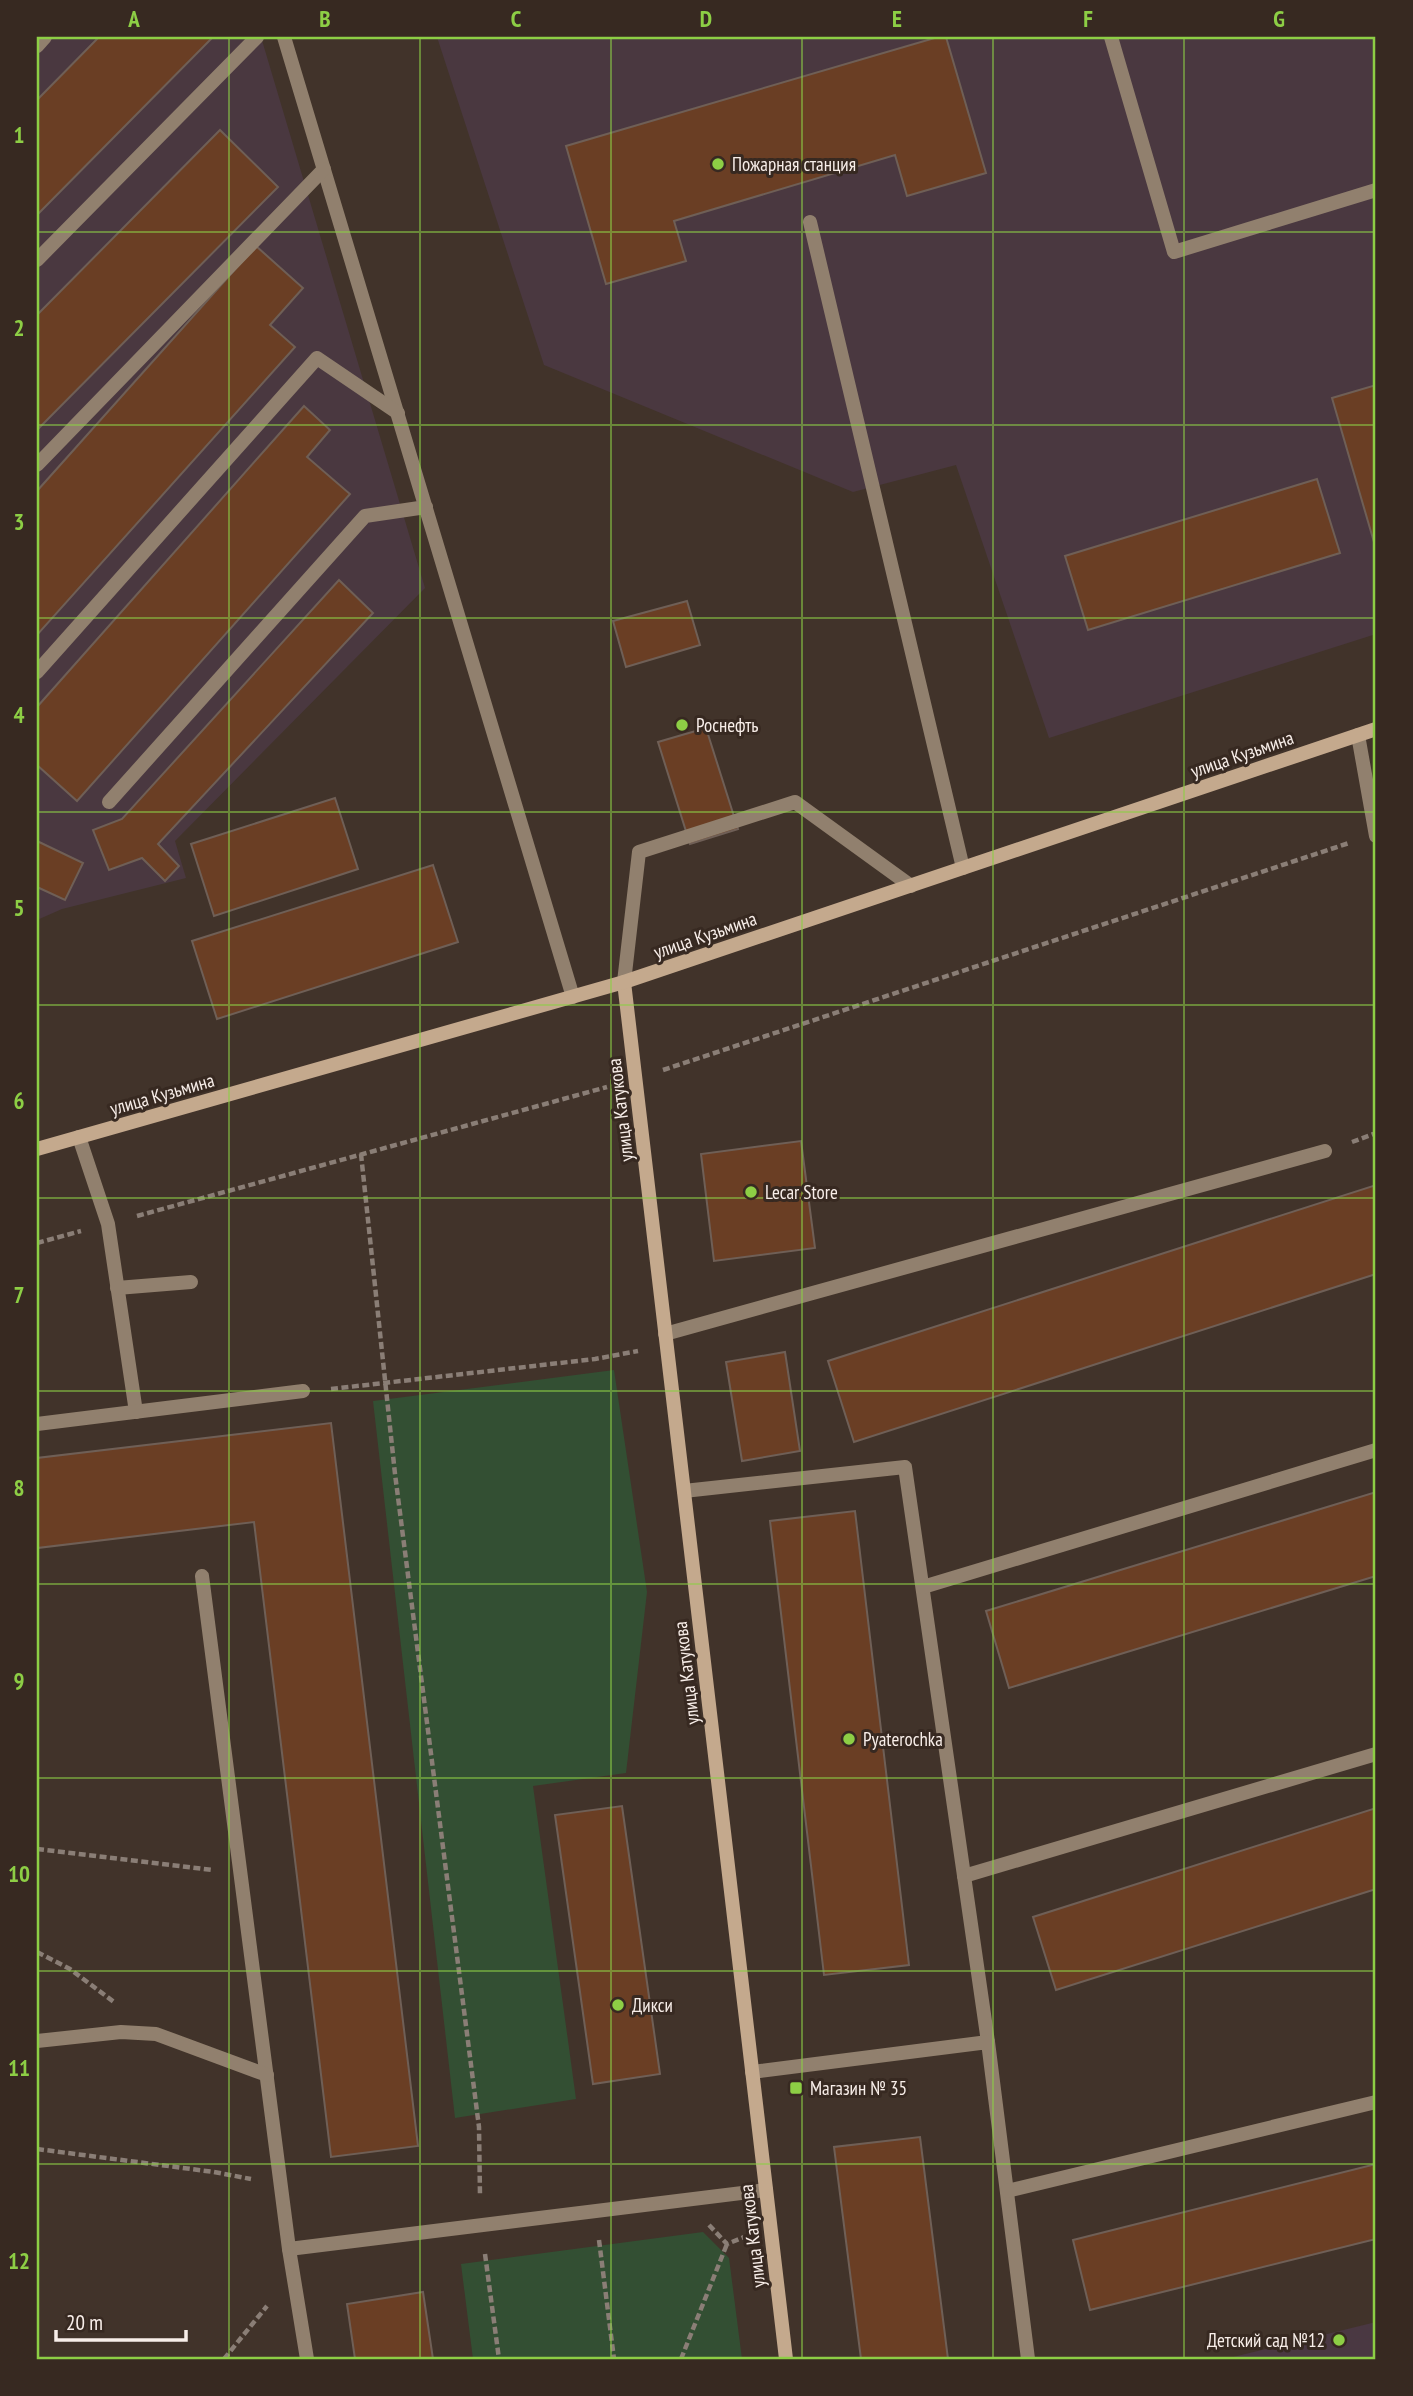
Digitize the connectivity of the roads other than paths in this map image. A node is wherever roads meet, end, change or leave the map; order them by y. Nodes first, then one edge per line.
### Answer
1 (45, 37) edge
2 (257, 37) edge
3 (285, 37) edge
4 (1111, 37) edge
5 (37, 46) edge
6 (324, 169) junction
7 (1376, 191) edge
8 (810, 222) dead end
9 (37, 260) edge
10 (398, 414) junction
11 (37, 465) edge
12 (426, 507) junction
13 (37, 672) edge
14 (1376, 729) edge
15 (1359, 734) junction
16 (109, 802) dead end
17 (1376, 835) edge
18 (963, 868) junction
19 (911, 886) junction
20 (624, 982) junction
21 (573, 997) junction
22 (79, 1137) junction
23 (37, 1149) edge
24 (1325, 1151) dead end
25 (191, 1282) dead end
26 (117, 1288) junction
27 (666, 1340) junction
28 (303, 1391) road end
29 (136, 1412) junction
30 (37, 1424) edge
31 (1376, 1450) edge
32 (684, 1491) junction
33 (202, 1576) dead end
34 (923, 1587) junction
35 (1376, 1754) edge
36 (964, 1876) junction
37 (37, 2041) edge
38 (988, 2042) junction
39 (752, 2072) junction
40 (267, 2075) junction
41 (1376, 2102) edge
42 (766, 2190) junction
43 (1007, 2191) junction
44 (289, 2249) junction
45 (307, 2359) edge
46 (786, 2359) edge
47 (1028, 2359) edge

1 - 5 lane
2 - 9 lane
3 - 6 lane
4 - 7 lane
6 - 10 lane
6 - 11 lane
8 - 18 lane
10 - 12 lane
10 - 13 lane
12 - 16 lane
12 - 21 lane
14 - 15 main road, улица Кузьмина
15 - 17 lane
15 - 18 main road, улица Кузьмина
18 - 19 main road, улица Кузьмина
19 - 20 main road, улица Кузьмина
19 - 20 lane
20 - 21 main road, улица Кузьмина
20 - 27 main road, улица Катукова
21 - 22 main road, улица Кузьмина
22 - 23 main road, улица Кузьмина
22 - 26 lane
24 - 27 lane
25 - 26 lane
26 - 29 lane
27 - 32 main road, улица Катукова
28 - 29 lane
29 - 30 lane
31 - 34 lane
32 - 34 lane
32 - 39 main road, улица Катукова
33 - 40 lane
34 - 36 lane
35 - 36 lane
36 - 38 lane
37 - 40 lane
38 - 39 lane
38 - 43 lane
39 - 42 main road, улица Катукова
40 - 44 lane
41 - 43 lane
42 - 44 lane
42 - 46 main road, улица Катукова
43 - 47 lane
44 - 45 lane

